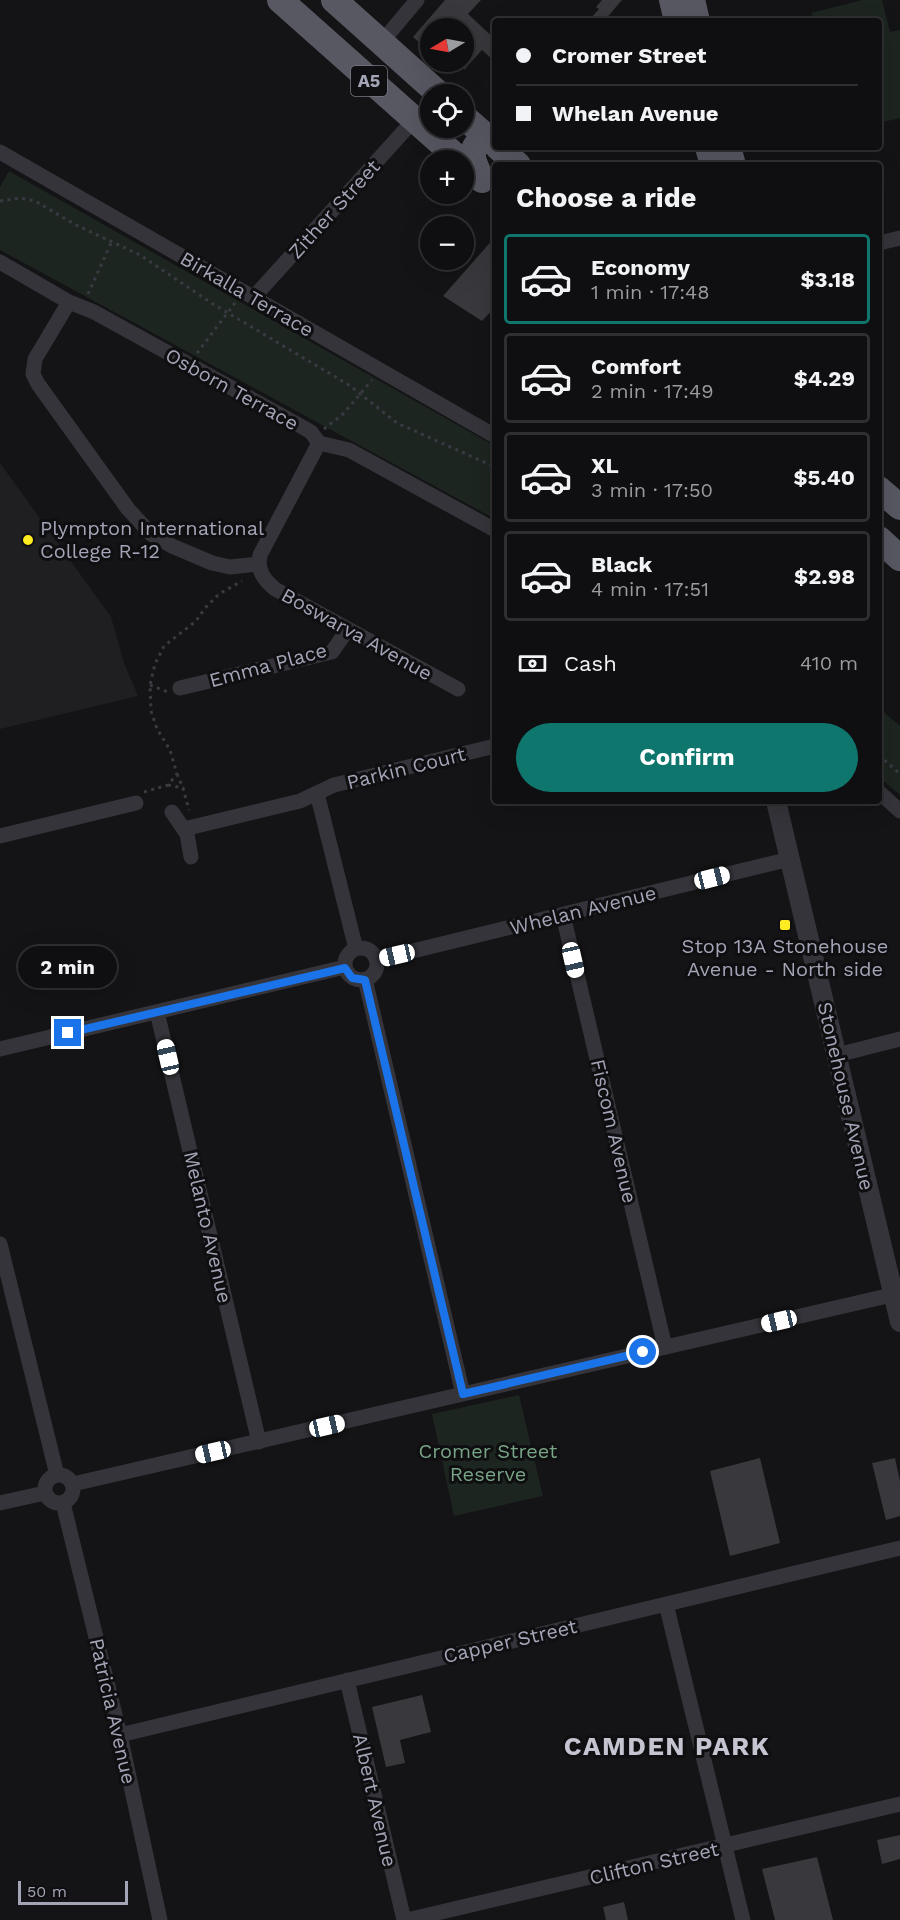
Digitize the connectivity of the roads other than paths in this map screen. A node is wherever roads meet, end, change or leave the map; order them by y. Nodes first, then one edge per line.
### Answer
1 (280, 0) edge
2 (334, 0) edge
3 (417, 0) edge
4 (672, 0) edge
5 (692, 0) edge
6 (676, 18) edge
7 (696, 18) edge
8 (381, 43) junction
9 (428, 84) edge
10 (414, 120) junction
11 (482, 133) edge
12 (448, 150) edge
13 (453, 150) edge
14 (501, 150) edge
15 (1, 154) edge
16 (515, 162) edge
17 (480, 179) edge
18 (900, 238) edge
19 (882, 242) edge
20 (0, 262) edge
21 (248, 295) junction
22 (69, 302) junction
23 (492, 434) edge
24 (321, 436) junction
25 (882, 492) edge
26 (900, 507) edge
27 (492, 528) edge
28 (882, 542) edge
29 (900, 558) edge
30 (259, 564) junction
31 (348, 629) junction
32 (180, 688) dead end
33 (458, 689) dead end
34 (492, 747) edge
35 (317, 793) junction
36 (882, 795) edge
37 (136, 803) dead end
38 (777, 804) edge
39 (900, 811) edge
40 (172, 812) dead end
41 (189, 828) junction
42 (0, 836) edge
43 (191, 857) dead end
44 (790, 859) junction
45 (563, 915) junction
46 (356, 949) junction
47 (376, 960) junction
48 (345, 968) junction
49 (365, 980) junction
50 (157, 1012) junction
51 (900, 1039) edge
52 (0, 1049) edge
53 (837, 1055) junction
54 (0, 1244) edge
55 (897, 1294) edge
56 (900, 1322) edge
57 (666, 1347) junction
58 (463, 1394) junction
59 (259, 1442) junction
60 (57, 1475) junction
61 (73, 1484) junction
62 (45, 1492) junction
63 (0, 1503) edge
64 (63, 1503) junction
65 (900, 1548) edge
66 (666, 1604) junction
67 (346, 1680) junction
68 (120, 1735) junction
69 (900, 1804) edge
70 (725, 1846) junction
71 (160, 1920) edge
72 (406, 1920) edge
73 (743, 1920) edge

1 - 10 highway, A5
2 - 8 highway, A5
3 - 8 street
4 - 6 highway
5 - 7 highway
8 - 9 highway, A5
10 - 12 highway, A5
10 - 21 street, Zither Street
11 - 13 highway
11 - 17 highway
14 - 16 highway
15 - 21 street, Birkalla Terrace
18 - 19 street
20 - 22 street, Osborn Terrace
21 - 23 street, Birkalla Terrace
22 - 24 street, Osborn Terrace
22 - 30 street
24 - 27 street, Osborn Terrace
24 - 30 street
25 - 26 highway
28 - 29 highway
30 - 31 street, Boswarva Avenue
31 - 32 street, Emma Place
31 - 33 street, Boswarva Avenue
34 - 35 street, Parkin Court
35 - 41 street, Parkin Court
35 - 46 street
36 - 39 street
37 - 42 street
38 - 44 street, Stonehouse Avenue
40 - 41 street
41 - 43 street
44 - 45 street, Whelan Avenue
44 - 53 street, Stonehouse Avenue
45 - 47 street, Whelan Avenue
45 - 57 street, Fiscom Avenue
46 - 47 street
46 - 48 street
47 - 49 street
48 - 49 street
48 - 50 street
49 - 58 street
50 - 52 street
50 - 59 street, Melanto Avenue
51 - 53 street
53 - 55 street, Stonehouse Avenue
54 - 60 street
55 - 56 street, Stonehouse Avenue
55 - 57 street
57 - 58 street
58 - 59 street
59 - 61 street
60 - 61 street
60 - 62 street
61 - 64 street
62 - 63 street
62 - 64 street
64 - 68 street, Patricia Avenue
65 - 66 street, Capper Street
66 - 67 street, Capper Street
66 - 70 street
67 - 68 street, Capper Street
67 - 72 street, Albert Avenue
68 - 71 street, Patricia Avenue
69 - 70 street, Clifton Street
70 - 72 street, Clifton Street
70 - 73 street

